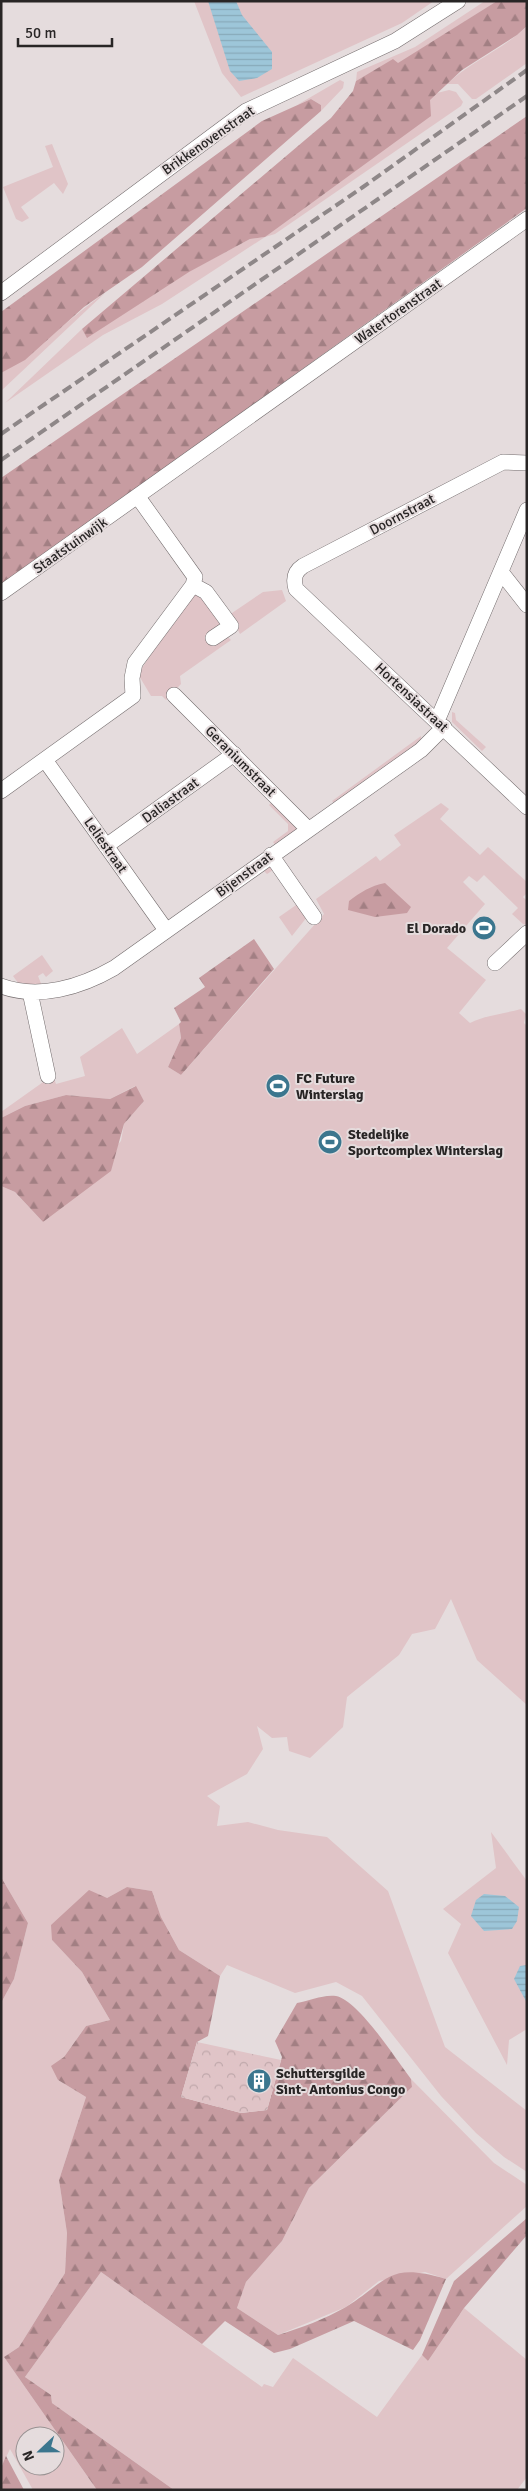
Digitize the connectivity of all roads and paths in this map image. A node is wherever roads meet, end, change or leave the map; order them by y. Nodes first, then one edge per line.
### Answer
1 (458, 1) edge
2 (527, 219) edge
3 (1, 293) edge
4 (269, 403) joint
5 (527, 463) edge
6 (138, 497) junction
7 (527, 510) edge
8 (501, 572) junction
9 (193, 585) junction
10 (296, 588) joint
11 (1, 593) edge
12 (527, 605) edge
13 (212, 638) dead end
14 (174, 695) dead end
15 (441, 724) junction
16 (234, 754) junction
17 (45, 760) junction
18 (1, 791) edge
19 (527, 806) edge
20 (308, 829) junction
21 (106, 846) junction
22 (271, 855) junction
23 (314, 917) dead end
24 (166, 930) junction
25 (527, 933) edge
26 (495, 963) dead end
27 (1, 986) edge
28 (30, 992) junction
29 (48, 1076) dead end

1 - 3 street, Brikkenovenstraat
2 - 4 street, Watertorenstraat
4 - 6 street, Staatstuinwijk
5 - 10 street, Doornstraat
6 - 9 street
6 - 11 street, Staatstuinwijk
7 - 8 street, Bijenstraat
8 - 12 street
8 - 15 street, Bijenstraat
9 - 13 street
9 - 17 street
10 - 15 street, Hortensiastraat
14 - 16 street, Geraniumstraat
15 - 19 street, Hortensiastraat
15 - 20 street, Bijenstraat
16 - 20 street, Geraniumstraat
16 - 21 street, Daliastraat
17 - 18 street
17 - 21 street, Leliestraat
20 - 22 street, Bijenstraat
21 - 24 street, Leliestraat
22 - 23 street
22 - 24 street, Bijenstraat
24 - 28 street, Bijenstraat
25 - 26 street
27 - 28 street, Bijenstraat
28 - 29 street

